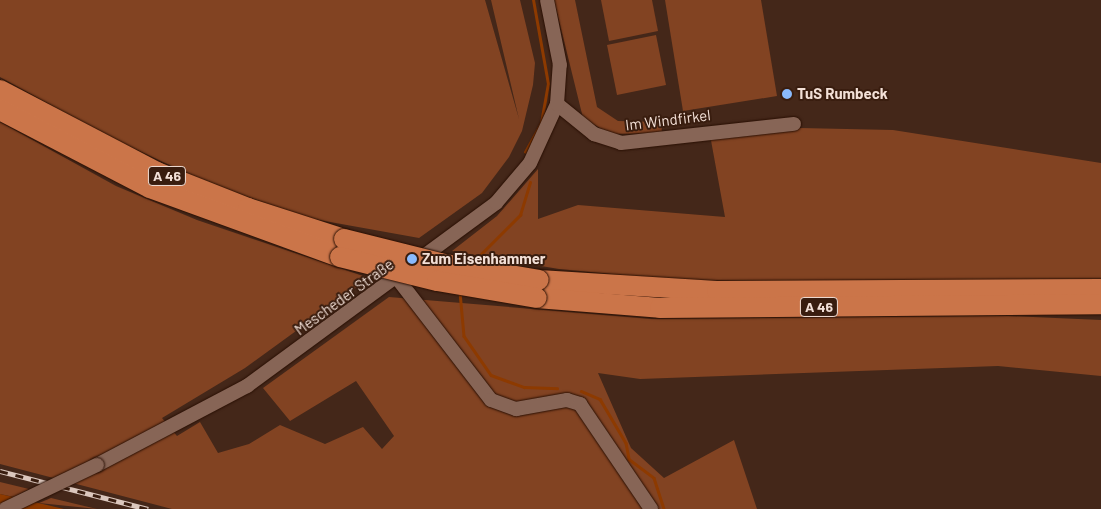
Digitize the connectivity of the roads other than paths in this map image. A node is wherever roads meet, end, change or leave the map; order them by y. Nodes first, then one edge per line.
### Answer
1 (547, 0) edge
2 (0, 90) edge
3 (557, 104) junction
4 (0, 110) edge
5 (794, 124) dead end
6 (342, 248) junction
7 (397, 278) junction
8 (538, 289) junction
9 (1101, 289) edge
10 (1101, 304) edge
11 (5, 509) edge
12 (651, 509) edge

1 - 3 street, Mescheder Straße
2 - 6 highway, A 46
3 - 5 street, Im Windfirkel
3 - 7 street, Mescheder Straße
4 - 6 highway, A 46
6 - 8 highway, A 46, bridge
7 - 11 street, Mescheder Straße, bridge
7 - 12 street
8 - 9 highway, A 46
8 - 10 highway, A 46

